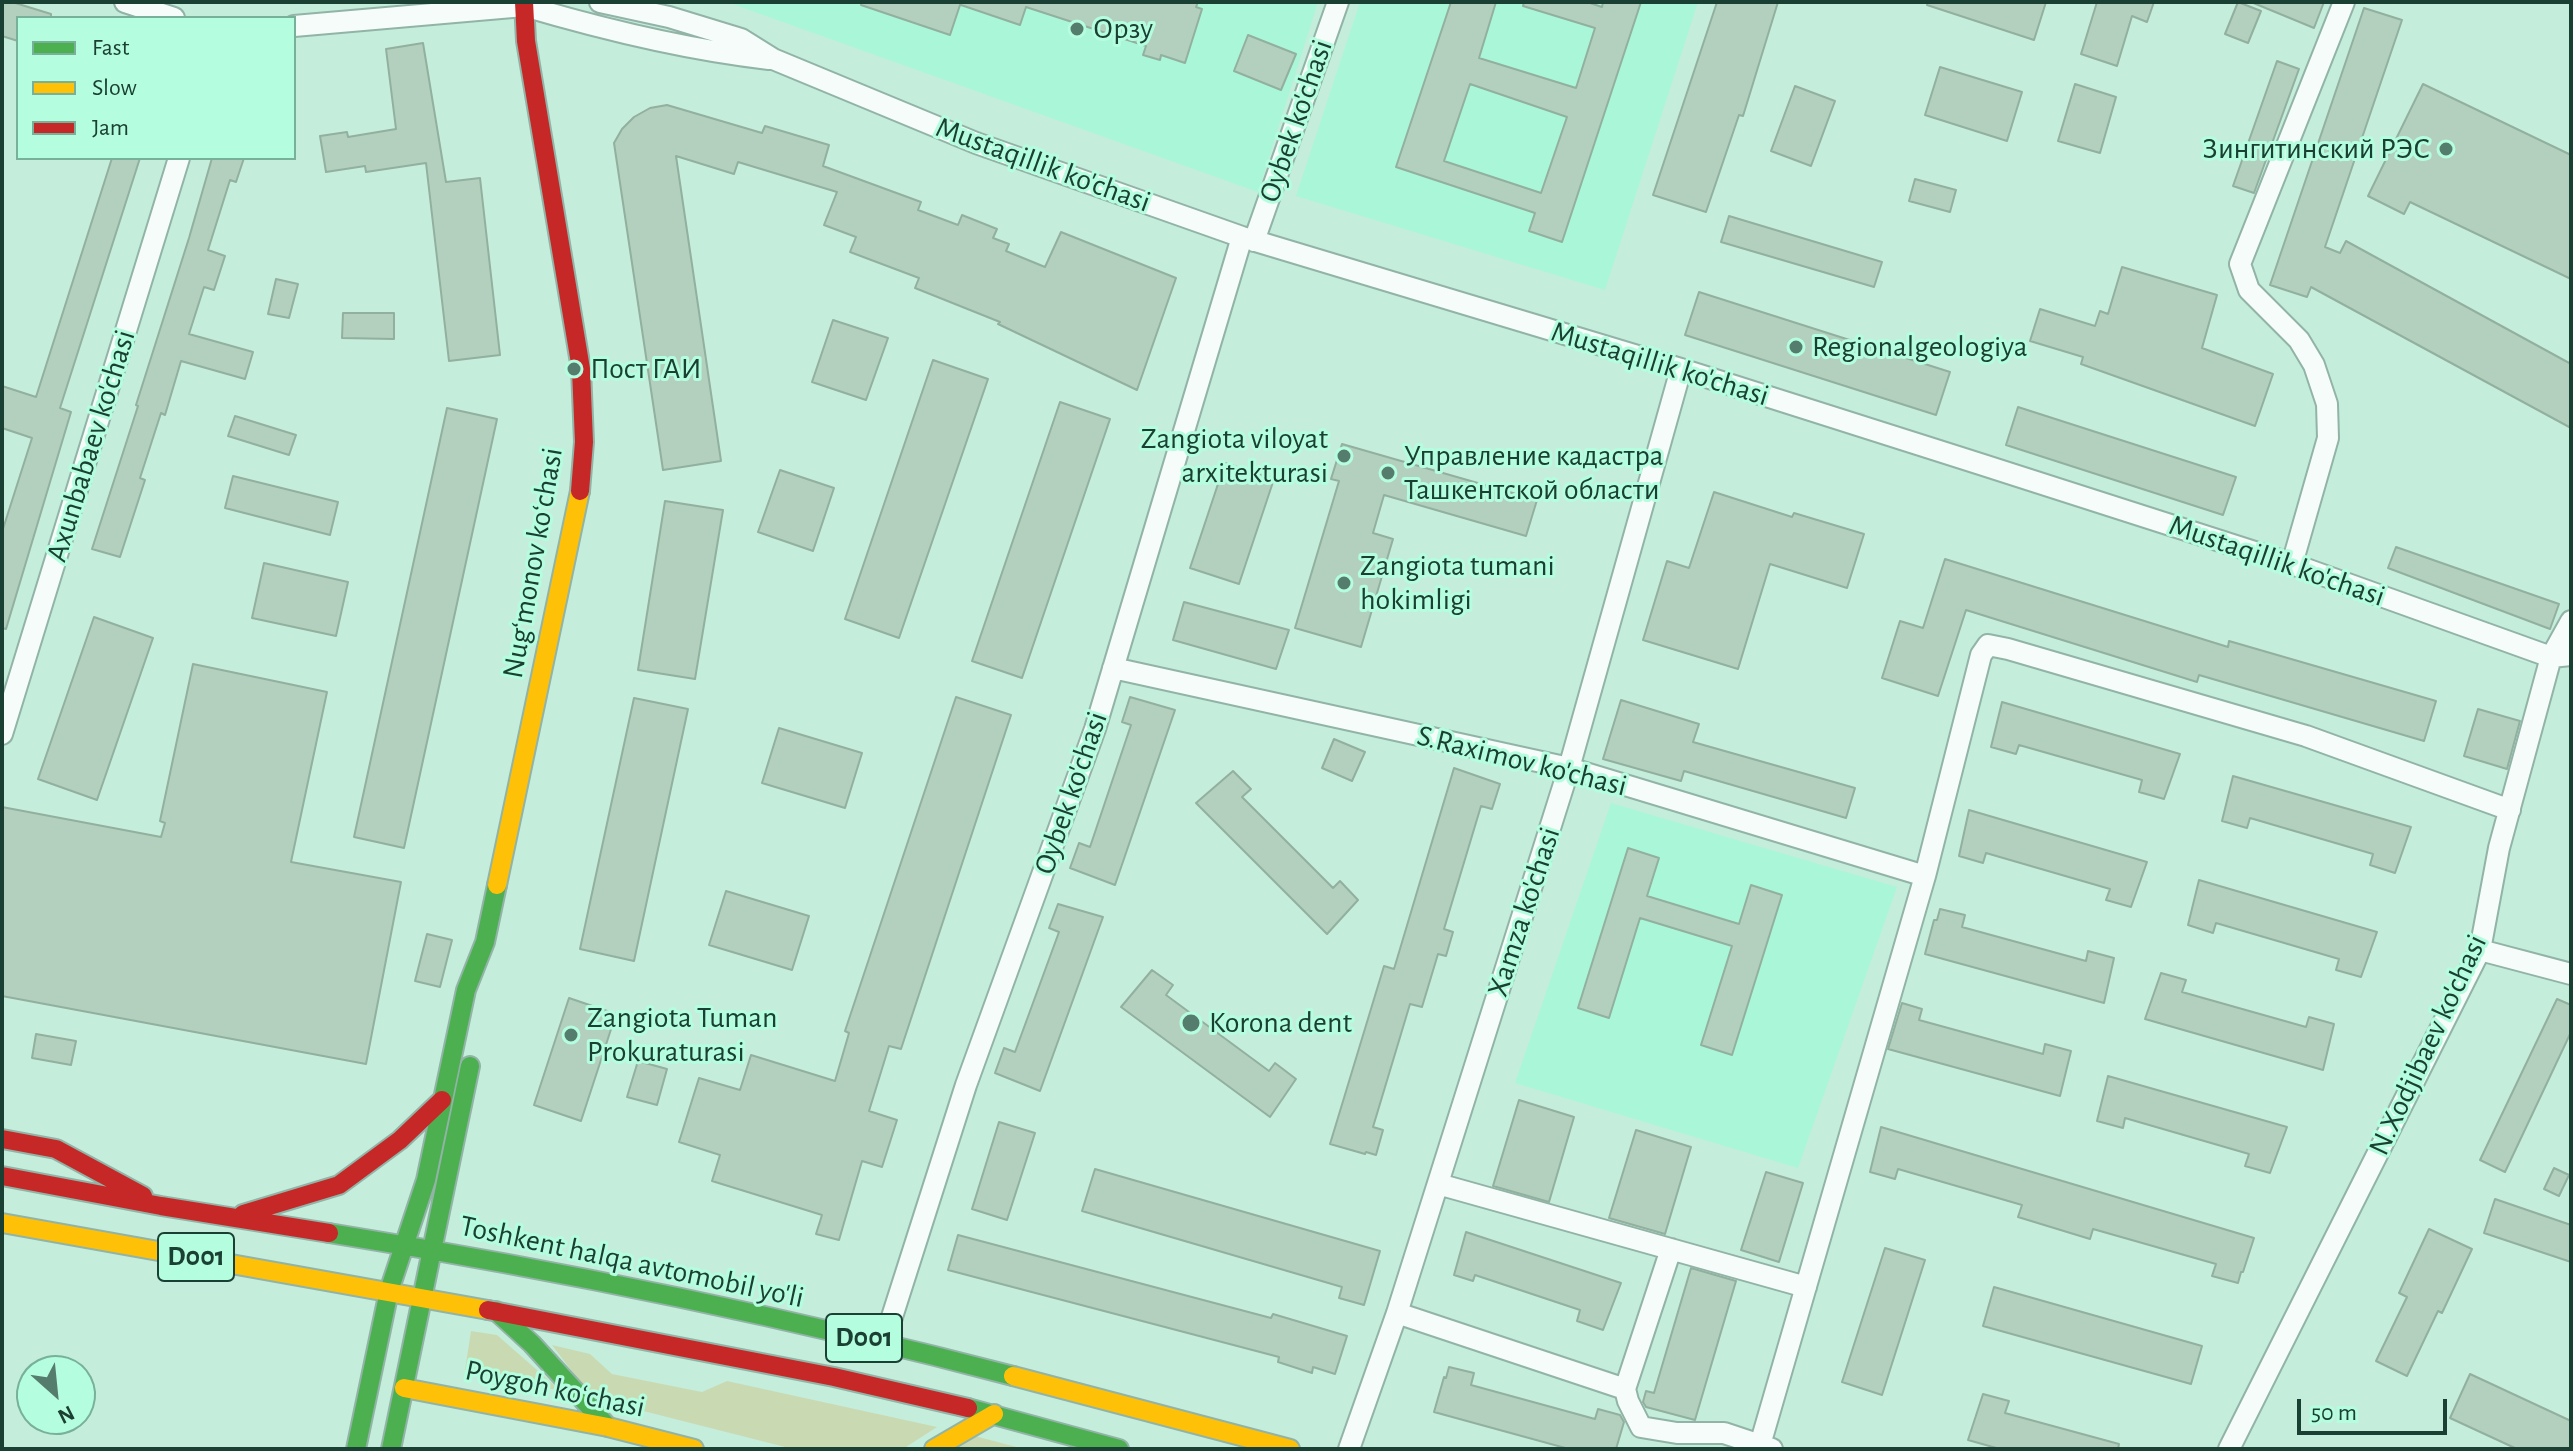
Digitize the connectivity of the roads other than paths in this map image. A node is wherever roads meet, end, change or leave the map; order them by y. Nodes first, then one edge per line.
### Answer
1 (125, 2) edge
2 (600, 2) edge
3 (1338, 2) edge
4 (2344, 2) edge
5 (529, 3) edge
6 (168, 16) edge
7 (296, 26) edge
8 (773, 59) junction
9 (178, 160) edge
10 (1248, 239) junction
11 (1681, 369) junction
12 (2292, 564) junction
13 (2571, 621) edge
14 (2561, 656) edge
15 (1113, 668) junction
16 (2, 734) edge
17 (1569, 768) junction
18 (2510, 810) junction
19 (1925, 876) junction
20 (485, 942) junction
21 (2480, 950) junction
22 (2571, 974) edge
23 (484, 998) dead end
24 (474, 1043) dead end
25 (442, 1100) junction
26 (2, 1139) edge
27 (1438, 1184) junction
28 (4, 1198) edge
29 (161, 1206) junction
30 (231, 1217) junction
31 (404, 1245) junction
32 (1671, 1249) junction
33 (433, 1250) junction
34 (1806, 1287) junction
35 (389, 1291) junction
36 (423, 1297) junction
37 (496, 1311) junction
38 (1397, 1313) junction
39 (884, 1342) junction
40 (404, 1388) junction
41 (1625, 1389) junction
42 (994, 1414) junction
43 (608, 1427) junction
44 (1766, 1447) edge
45 (356, 1449) edge
46 (391, 1449) edge
47 (694, 1449) edge
48 (934, 1449) edge
49 (1119, 1449) edge
50 (1290, 1449) edge
51 (1349, 1449) edge
52 (2229, 1449) edge

1 - 6 street
2 - 8 street, Mustaqillik ko'chasi
3 - 10 street, Oybek ko'chasi
4 - 12 street
5 - 7 street, Mustaqillik ko'chasi
5 - 8 street, Mustaqillik ko'chasi
5 - 20 main road, Nugʻmonov koʻchasi
8 - 10 street, Mustaqillik ko'chasi
9 - 16 street, Axunbabaev ko'chasi
10 - 11 street, Mustaqillik ko'chasi
10 - 15 street, Oybek ko'chasi
11 - 12 street, Mustaqillik ko'chasi
11 - 17 street, Xamza ko'chasi
12 - 14 street, Mustaqillik ko'chasi
13 - 14 street, N.Xodjibaev ko'chasi
14 - 18 street, N.Xodjibaev ko'chasi
15 - 17 street, S.Raximov ko'chasi
15 - 39 street, Oybek ko'chasi
17 - 19 street, S.Raximov ko'chasi
17 - 27 street, Xamza ko'chasi
18 - 19 street
18 - 21 street, N.Xodjibaev ko'chasi
19 - 34 street
20 - 23 main road, Nugʻmonov koʻchasi
20 - 25 main road, Nugʻmonov koʻchasi
21 - 22 street
21 - 52 street, N.Xodjibaev ko'chasi
24 - 33 main road
25 - 30 main road
25 - 31 main road, Nugʻmonov koʻchasi
26 - 29 main road
27 - 32 street
27 - 38 street, Xamza ko'chasi
28 - 29 main road, Toshkent halqa avtomobil yo'li / D001
28 - 35 main road, Toshkent halqa avtomobil yo'li / D001
29 - 30 main road, Toshkent halqa avtomobil yo'li / D001
30 - 31 main road, Toshkent halqa avtomobil yo'li / D001
31 - 33 main road, Toshkent halqa avtomobil yo'li / D001
31 - 35 main road, Nugʻmonov koʻchasi
32 - 34 street
32 - 41 street
33 - 36 main road
33 - 39 main road, Toshkent halqa avtomobil yo'li / D001
34 - 44 street
35 - 36 main road, Toshkent halqa avtomobil yo'li / D001
35 - 45 main road, Nugʻmonov koʻchasi
36 - 37 main road, Toshkent halqa avtomobil yo'li / D001
36 - 40 main road
37 - 42 main road, Toshkent halqa avtomobil yo'li / D001
37 - 43 main road
38 - 41 street
38 - 51 street, Xamza ko'chasi
39 - 50 main road, Toshkent halqa avtomobil yo'li / D001
40 - 43 main road, Poygoh koʻchasi
40 - 46 main road
41 - 44 street
42 - 48 main road
42 - 49 main road, Toshkent halqa avtomobil yo'li / D001
43 - 47 main road, Poygoh koʻchasi

